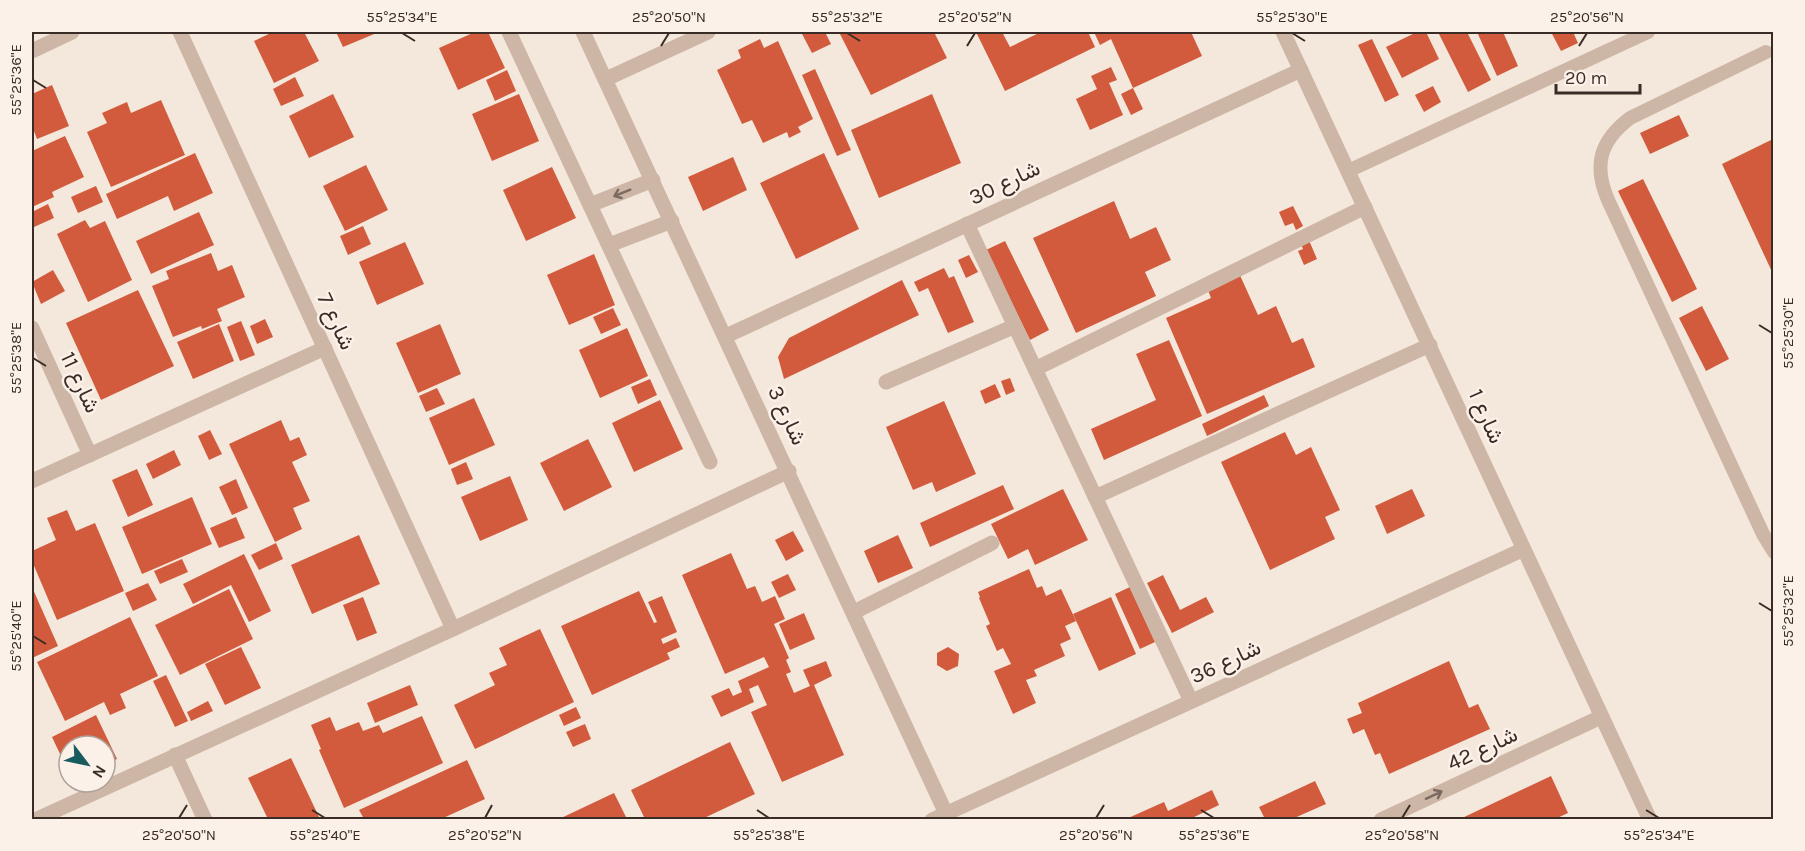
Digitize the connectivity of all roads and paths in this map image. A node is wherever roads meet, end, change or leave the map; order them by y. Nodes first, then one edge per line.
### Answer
1 (72, 32) edge
2 (180, 32) edge
3 (509, 32) edge
4 (583, 32) edge
5 (708, 32) edge
6 (1283, 32) edge
7 (1648, 32) edge
8 (32, 51) edge
9 (1766, 52) dead end
10 (1301, 70) junction
11 (606, 79) junction
12 (1348, 171) junction
13 (653, 180) junction
14 (590, 205) junction
15 (1365, 207) junction
16 (672, 221) junction
17 (967, 224) junction
18 (609, 245) junction
19 (1015, 326) junction
20 (32, 328) edge
21 (726, 336) junction
22 (1430, 345) junction
23 (325, 348) junction
24 (1035, 369) junction
25 (886, 382) dead end
26 (90, 455) junction
27 (710, 462) dead end
28 (789, 471) junction
29 (32, 481) edge
30 (1095, 497) junction
31 (992, 543) dead end
32 (1522, 550) junction
33 (1773, 552) edge
34 (854, 612) junction
35 (453, 629) junction
36 (1191, 701) junction
37 (1601, 717) junction
38 (175, 755) junction
39 (943, 817) edge
40 (35, 819) edge
41 (205, 819) edge
42 (1382, 819) edge
43 (1650, 819) edge

1 - 8 street
2 - 23 street, شارع 7
3 - 14 street
4 - 11 street, شارع 3
5 - 11 street
6 - 10 street, شارع 1
7 - 12 lane
9 - 33 lane
10 - 12 street, شارع 1
10 - 17 street, شارع 30
11 - 13 street, شارع 3
12 - 15 street, شارع 1
13 -> 14 street
13 - 16 street, شارع 3
14 - 18 street
15 - 22 street, شارع 1
15 - 24 street
16 - 18 street
16 - 21 street, شارع 3
17 - 19 street
17 - 21 street, شارع 30
18 - 27 street
19 - 24 street
19 - 25 street
20 - 26 street, شارع 11
21 - 28 street, شارع 3
22 - 30 street
22 - 32 street, شارع 1
23 - 26 street
23 - 35 street, شارع 7
24 - 30 street
26 - 29 street
28 - 34 street, شارع 3
28 - 35 street
30 - 36 street
31 - 34 street
32 - 36 street, شارع 36
32 - 37 street, شارع 1
34 - 39 street, شارع 3
35 - 38 street
36 - 39 street, شارع 36
42 -> 37 street, شارع 42
37 - 43 street, شارع 1
38 - 40 street
38 - 41 street

